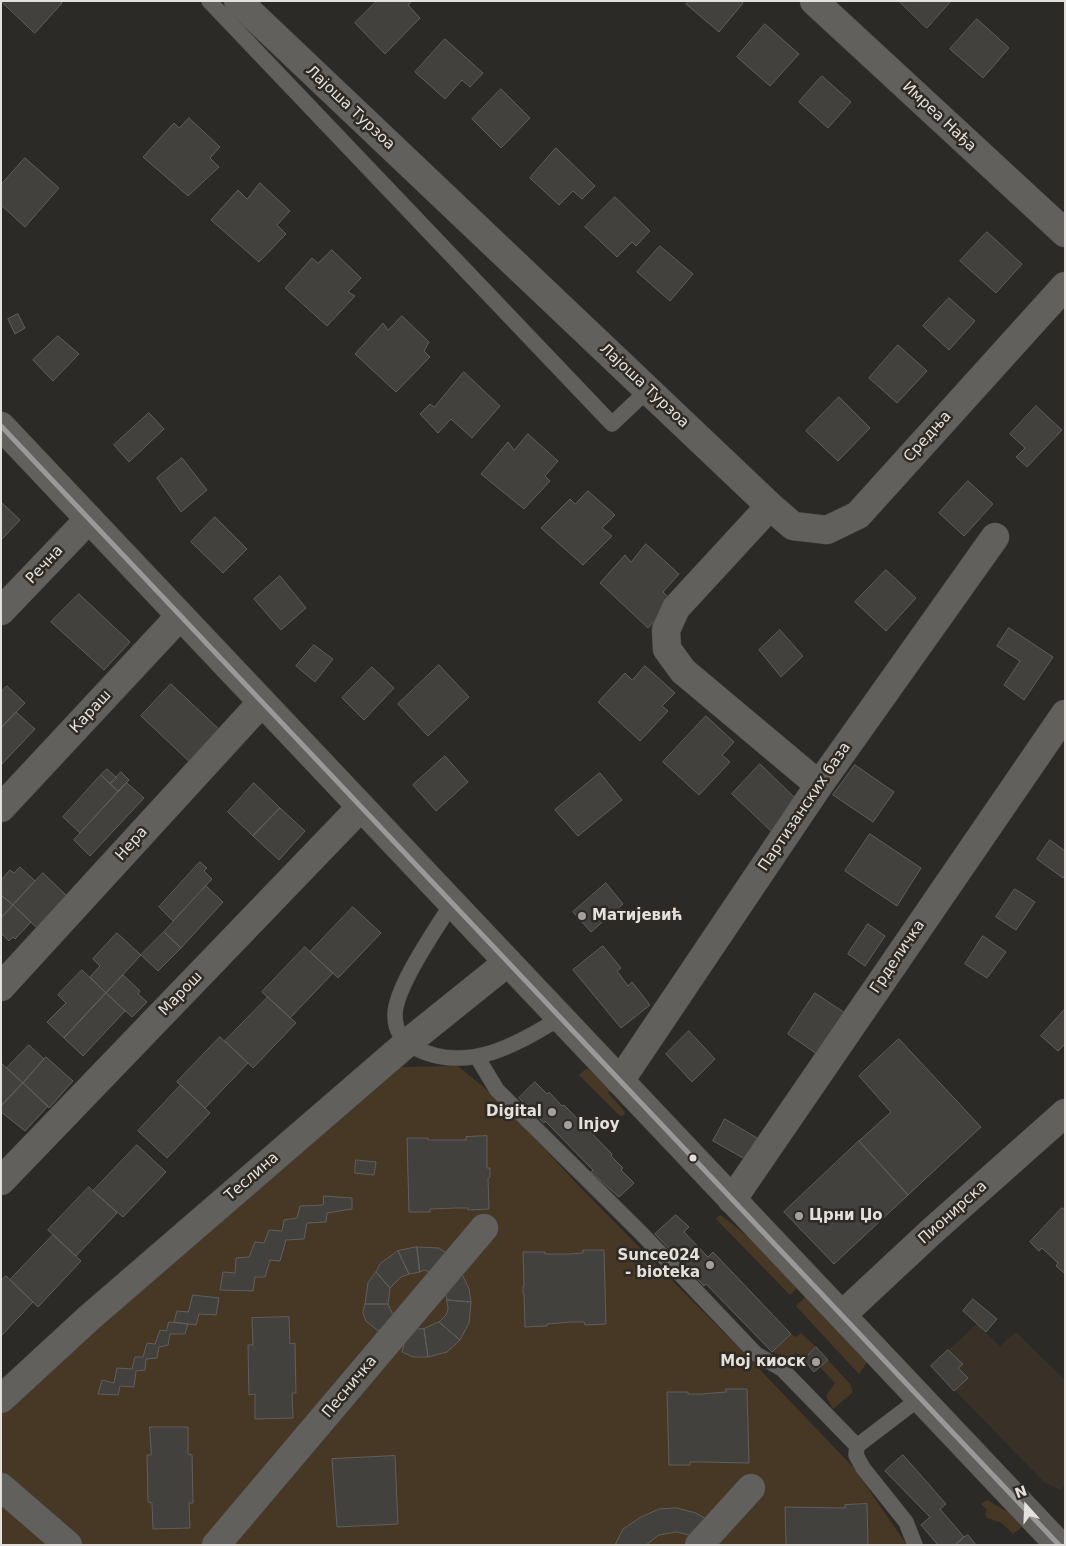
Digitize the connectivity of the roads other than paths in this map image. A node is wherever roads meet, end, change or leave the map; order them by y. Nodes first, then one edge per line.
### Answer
1 (209, 1) edge
2 (238, 1) edge
3 (814, 1) edge
4 (1065, 233) edge
5 (1065, 286) edge
6 (648, 390) junction
7 (1, 426) edge
8 (770, 506) junction
9 (88, 518) junction
10 (995, 538) dead end
11 (1, 612) edge
12 (180, 616) junction
13 (262, 702) junction
14 (1065, 714) edge
15 (818, 785) junction
16 (361, 806) junction
17 (1, 808) edge
18 (452, 903) junction
19 (508, 962) junction
20 (1, 987) edge
21 (560, 1018) junction
22 (406, 1044) junction
23 (477, 1057) junction
24 (620, 1080) junction
25 (1065, 1113) edge
26 (1, 1181) edge
27 (732, 1200) junction
28 (484, 1228) dead end
29 (842, 1315) junction
30 (920, 1398) junction
31 (1, 1399) edge
32 (857, 1446) junction
33 (1, 1487) edge
34 (751, 1488) dead end
35 (68, 1545) edge
36 (216, 1545) edge
37 (699, 1545) edge
38 (915, 1545) edge
39 (1059, 1545) edge

1 - 6 lane
2 - 6 street, Лајоша Турзоа
3 - 4 street, Имреа Нађа
5 - 8 street, Средња
6 - 8 street, Лајоша Турзоа
7 - 9 street
8 - 15 street
9 - 11 street, Речна
9 - 12 street
10 - 15 street, Партизанских база
12 - 13 street
12 - 17 street, Караш
13 - 16 street
13 - 20 street, Нера
14 - 27 street, Грделичка
15 - 24 street, Партизанских база
16 - 18 street
16 - 26 street, Марош
18 - 19 street
18 - 22 lane
19 - 21 street
19 - 22 street, Теслина
21 - 23 lane
21 - 24 street
22 - 23 lane
22 - 31 street, Теслина
23 - 32 lane
24 - 27 street
25 - 29 street, Пионирска
27 - 29 street
28 - 36 street, Песничка
29 - 30 street
30 - 32 lane
30 - 39 street
32 - 38 lane
33 - 35 street
34 - 37 street

